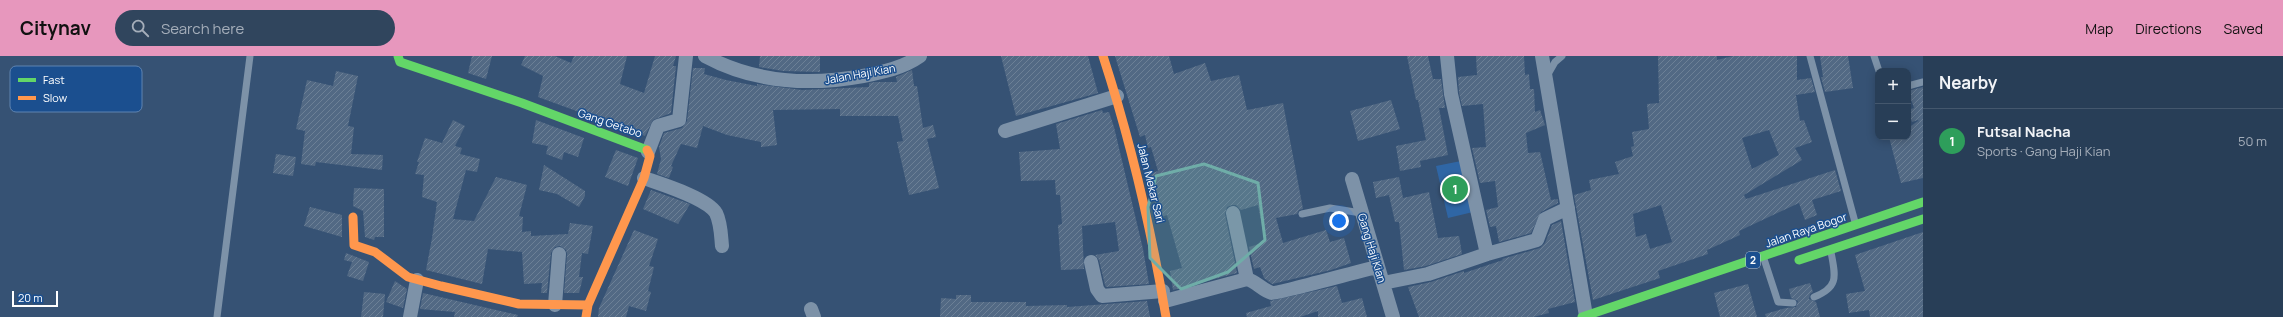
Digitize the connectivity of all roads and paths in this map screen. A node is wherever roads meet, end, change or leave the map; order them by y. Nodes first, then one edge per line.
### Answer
1 (250, 56) edge
2 (398, 56) edge
3 (686, 56) edge
4 (705, 56) edge
5 (920, 56) edge
6 (1103, 56) edge
7 (1447, 56) edge
8 (1542, 56) edge
9 (1562, 56) edge
10 (1810, 56) edge
11 (1874, 56) edge
12 (1878, 68) edge
13 (1546, 78) junction
14 (1923, 82) edge
15 (1911, 85) edge
16 (1117, 96) junction
17 (1005, 131) dead end
18 (648, 152) junction
19 (644, 178) junction
20 (1352, 179) dead end
21 (1923, 202) edge
22 (1568, 208) junction
23 (1234, 213) dead end
24 (1361, 213) junction
25 (1302, 214) dead end
26 (353, 217) dead end
27 (1923, 219) edge
28 (1856, 225) junction
29 (1827, 235) junction
30 (722, 246) dead end
31 (1831, 250) junction
32 (559, 254) dead end
33 (1487, 254) junction
34 (1763, 257) junction
35 (1091, 262) dead end
36 (1789, 264) dead end
37 (1377, 267) junction
38 (1247, 279) junction
39 (417, 280) junction
40 (1383, 283) junction
41 (1164, 296) junction
42 (1814, 297) dead end
43 (1793, 303) dead end
44 (555, 305) junction
45 (588, 305) junction
46 (1584, 316) edge
47 (217, 317) edge
48 (410, 317) edge
49 (586, 317) edge
50 (1166, 317) edge
51 (1393, 317) edge

1 - 47 lane
2 - 18 main road, Gang Getabo
3 - 18 street
4 - 5 street, Jalan Haji Kian
6 - 16 main road, Jalan Mekar Sari
7 - 33 street
8 - 13 street
9 - 13 lane
10 - 28 lane
11 - 12 lane
13 - 22 street
14 - 15 lane
16 - 17 street
16 - 41 main road, Jalan Mekar Sari
18 - 19 main road, Gang Getabo
19 - 30 street
19 - 45 main road, Gang Getabo
20 - 24 street, Gang Haji Kian
21 - 28 main road, Jalan Raya Bogor / 2
22 - 33 street
22 - 46 street
23 - 38 street
24 - 25 lane
24 - 37 street, Gang Haji Kian
26 - 39 main road
27 - 31 main road
28 - 29 main road, Jalan Raya Bogor / 2
29 - 31 lane
29 - 34 main road, Jalan Raya Bogor / 2
31 - 36 main road
31 - 42 lane
32 - 44 street
33 - 40 street
34 - 43 lane
34 - 46 main road, Jalan Raya Bogor / 2
35 - 41 street
37 - 38 street
37 - 40 street, Gang Haji Kian
38 - 41 street
39 - 44 main road
39 - 48 street
40 - 51 street, Gang Haji Kian
41 - 50 main road, Jalan Mekar Sari
44 - 45 main road
45 - 49 main road, Gang Getabo

